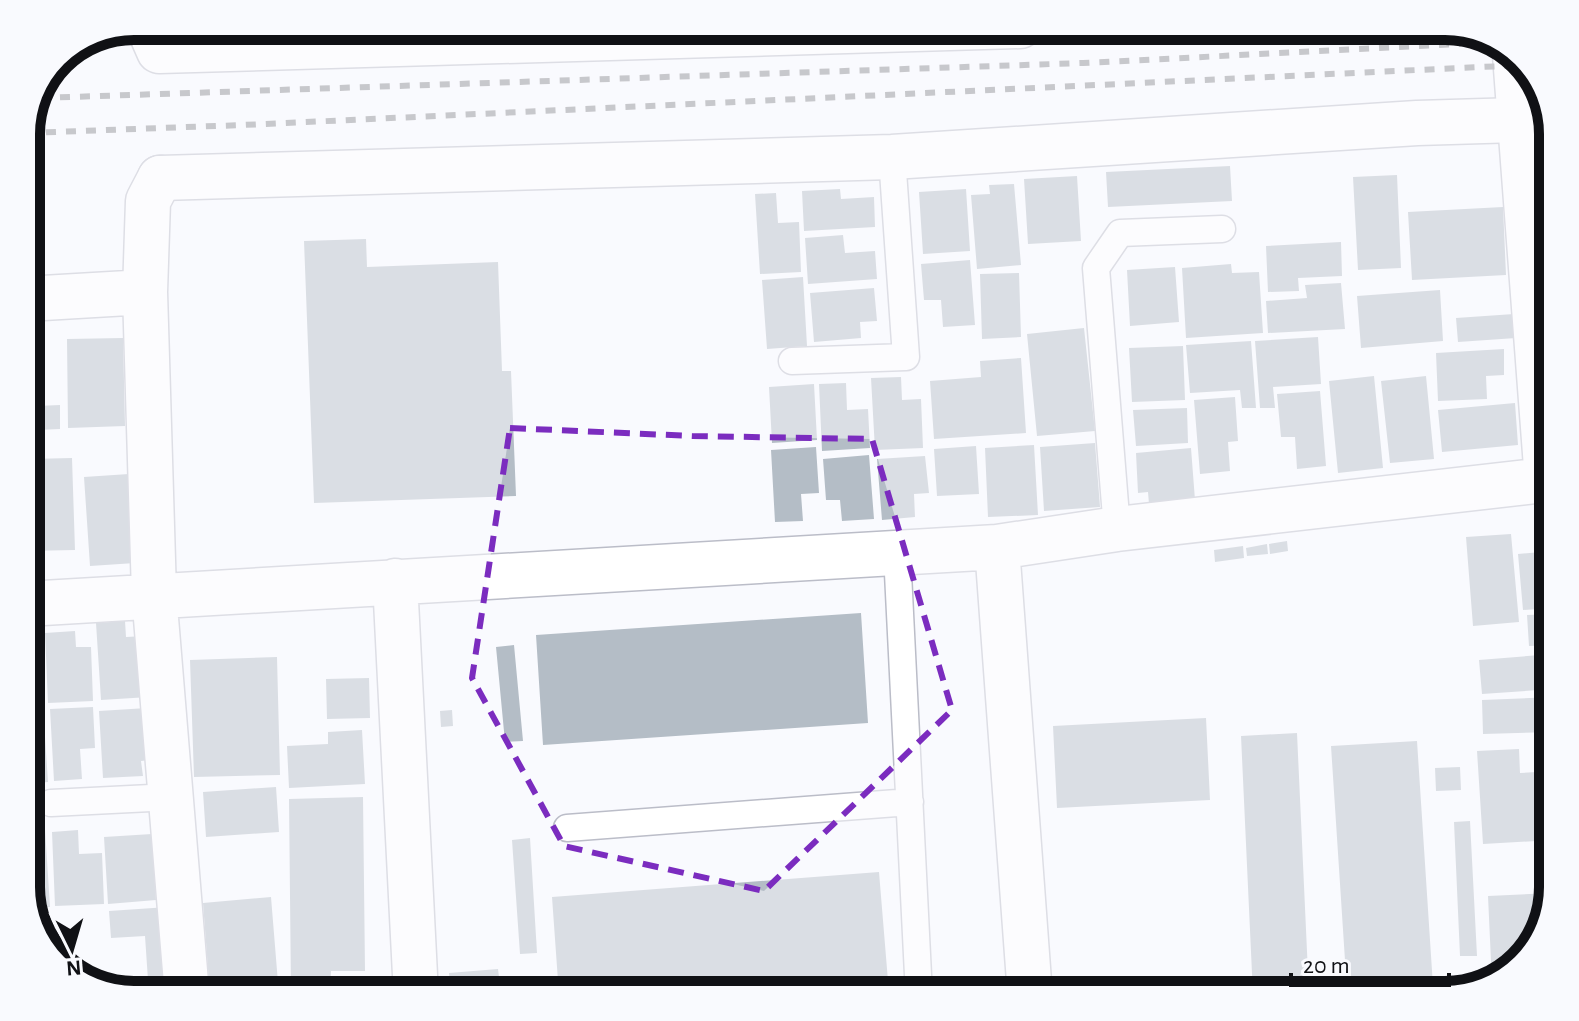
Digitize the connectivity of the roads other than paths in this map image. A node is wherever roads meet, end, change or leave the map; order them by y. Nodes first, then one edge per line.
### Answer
1 (154, 40) edge
2 (538, 40) edge
3 (1524, 84) edge
4 (1535, 119) edge
5 (892, 157) junction
6 (1539, 215) edge
7 (1222, 229) dead end
8 (145, 292) junction
9 (40, 298) edge
10 (792, 361) dead end
11 (1539, 481) edge
12 (1117, 529) junction
13 (997, 547) junction
14 (897, 553) junction
15 (395, 581) junction
16 (154, 594) junction
17 (40, 603) edge
18 (171, 797) junction
19 (910, 802) junction
20 (51, 803) dead end
21 (567, 828) dead end
22 (186, 981) edge
23 (415, 981) edge
24 (918, 981) edge
25 (1029, 981) edge

1 - 2 street
3 - 4 street
4 - 5 street
4 - 6 street
5 - 8 street
5 - 10 lane
7 - 12 lane
8 - 9 street
8 - 16 street
11 - 12 street
12 - 13 street
13 - 14 street
13 - 25 street
14 - 15 street
14 - 19 lane
15 - 16 street
15 - 23 street
16 - 17 street
16 - 18 street
18 - 20 lane
18 - 22 street
19 - 21 lane
19 - 24 lane

